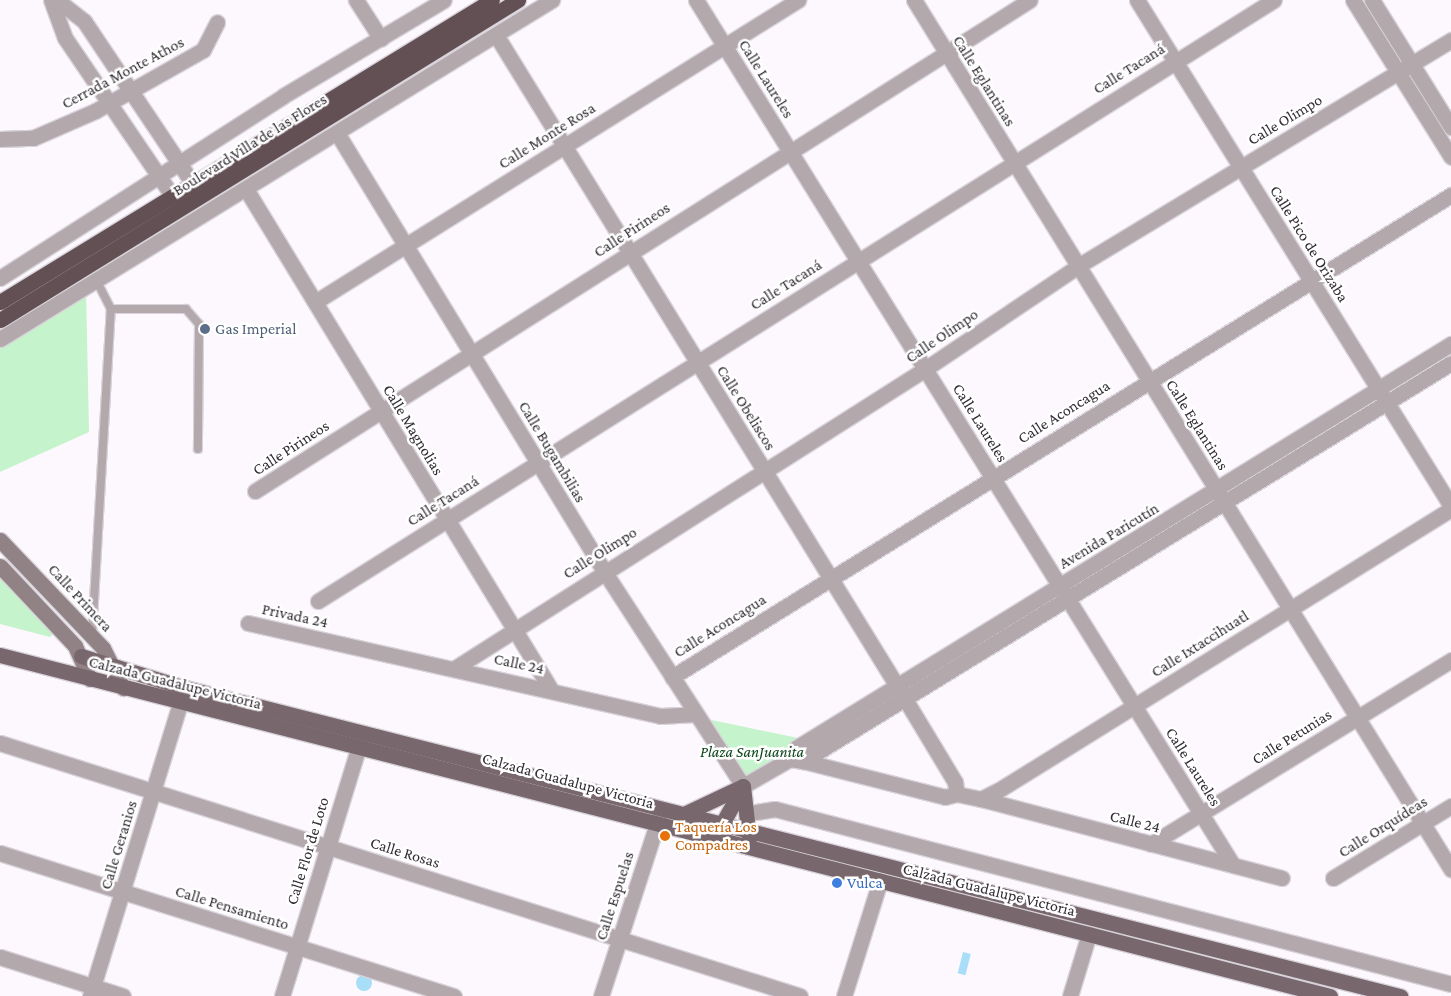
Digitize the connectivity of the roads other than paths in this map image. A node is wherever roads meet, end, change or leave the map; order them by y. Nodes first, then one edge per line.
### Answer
1 (51, 0) edge
2 (57, 0) edge
3 (356, 0) edge
4 (444, 0) edge
5 (492, 0) edge
6 (518, 0) edge
7 (552, 0) edge
8 (696, 0) edge
9 (798, 0) edge
10 (914, 0) edge
11 (1030, 0) edge
12 (1138, 0) edge
13 (1274, 0) edge
14 (1353, 0) edge
15 (1372, 0) edge
16 (217, 22) dead end
17 (496, 35) junction
18 (381, 39) junction
19 (1451, 40) edge
20 (724, 46) junction
21 (946, 52) junction
22 (1175, 61) junction
23 (1412, 64) junction
24 (1398, 72) junction
25 (131, 91) junction
26 (110, 103) junction
27 (1451, 126) edge
28 (337, 133) junction
29 (0, 139) edge
30 (564, 146) junction
31 (789, 150) junction
32 (1451, 157) edge
33 (1013, 161) junction
34 (179, 163) junction
35 (1241, 167) junction
36 (160, 176) junction
37 (246, 189) junction
38 (197, 190) junction
39 (1451, 195) edge
40 (177, 203) junction
41 (405, 246) junction
42 (630, 252) junction
43 (858, 261) junction
44 (1078, 266) junction
45 (0, 278) edge
46 (1312, 281) junction
47 (97, 282) junction
48 (0, 302) edge
49 (315, 302) junction
50 (111, 309) junction
51 (0, 320) edge
52 (0, 339) edge
53 (1451, 344) edge
54 (471, 353) junction
55 (697, 362) junction
56 (1451, 363) edge
57 (925, 369) junction
58 (1149, 380) junction
59 (1379, 389) junction
60 (1387, 403) junction
61 (381, 411) junction
62 (198, 449) dead end
63 (538, 462) junction
64 (764, 470) junction
65 (992, 477) junction
66 (1217, 490) junction
67 (255, 491) dead end
68 (1225, 504) junction
69 (1451, 507) edge
70 (447, 520) junction
71 (0, 540) edge
72 (0, 566) edge
73 (604, 571) junction
74 (830, 578) junction
75 (1064, 593) junction
76 (318, 601) dead end
77 (1290, 608) junction
78 (248, 623) dead end
79 (513, 628) junction
80 (92, 636) junction
81 (335, 642) joint
82 (0, 655) edge
83 (81, 656) junction
84 (1451, 660) edge
85 (114, 665) junction
86 (455, 668) junction
87 (672, 677) junction
88 (90, 679) junction
89 (123, 688) junction
90 (550, 688) junction
91 (901, 692) junction
92 (180, 703) junction
93 (1134, 706) junction
94 (696, 714) junction
95 (1357, 717) junction
96 (0, 743) edge
97 (359, 746) junction
98 (796, 756) junction
99 (743, 786) junction
100 (153, 792) junction
101 (961, 795) junction
102 (981, 799) junction
103 (1451, 806) edge
104 (662, 807) junction
105 (756, 812) junction
106 (686, 813) junction
107 (1201, 814) junction
108 (720, 822) junction
109 (657, 823) junction
110 (1422, 823) junction
111 (750, 830) junction
112 (766, 834) junction
113 (717, 838) junction
114 (1151, 844) junction
115 (748, 846) junction
116 (328, 847) junction
117 (0, 853) edge
118 (1233, 865) junction
119 (1451, 869) edge
120 (1282, 878) dead end
121 (1333, 878) dead end
122 (880, 880) junction
123 (122, 892) junction
124 (1089, 934) junction
125 (619, 939) junction
126 (297, 947) junction
127 (0, 957) edge
128 (1451, 984) edge
129 (92, 991) edge
130 (1301, 993) edge
131 (123, 996) edge
132 (282, 996) edge
133 (454, 996) edge
134 (601, 996) edge
135 (800, 996) edge
136 (844, 996) edge
137 (1070, 996) edge
138 (1330, 996) edge
139 (1400, 996) edge

1 - 26 street
2 - 25 street
3 - 18 street
4 - 18 street
5 - 38 highway, Boulevard Villa de las Flores
6 - 38 highway, Boulevard Villa de las Flores
7 - 17 street
8 - 20 street, Calle Laureles
9 - 20 street, Calle Monte Rosa
10 - 21 street, Calle Eglantinas
11 - 21 street, Calle Pirineos
12 - 22 street, Calle Pico de Orizaba
13 - 22 street, Calle Tacaná
14 - 24 street
15 - 23 street
16 - 25 street, Cerrada Monte Athos
17 - 28 street
17 - 30 street, Calle Obeliscos
18 - 34 street
19 - 23 street, Calle Olimpo
20 - 30 street, Calle Monte Rosa
20 - 31 street, Calle Laureles
21 - 31 street, Calle Pirineos
21 - 33 street, Calle Eglantinas
22 - 33 street, Calle Tacaná
22 - 35 street, Calle Pico de Orizaba
23 - 24 street, Calle Olimpo
23 - 27 street
24 - 32 street
24 - 35 street, Calle Olimpo
25 - 26 street, Cerrada Monte Athos
25 - 34 street
26 - 29 street, Cerrada Monte Athos
26 - 36 street
28 - 37 street
28 - 41 street, Calle Bugambilias
30 - 41 street, Calle Monte Rosa
30 - 42 street, Calle Obeliscos
31 - 42 street, Calle Pirineos
31 - 43 street, Calle Laureles
33 - 43 street, Calle Tacaná
33 - 44 street, Calle Eglantinas
34 - 36 street
34 - 38 street
35 - 44 street, Calle Olimpo
35 - 46 street, Calle Pico de Orizaba
36 - 40 street
36 - 45 street
37 - 47 street
37 - 49 street, Calle Magnolias
38 - 40 highway, Boulevard Villa de las Flores
39 - 46 street, Calle Aconcagua
40 - 48 highway, Boulevard Villa de las Flores
40 - 51 highway, Boulevard Villa de las Flores
41 - 49 street, Calle Monte Rosa
41 - 54 street, Calle Bugambilias
42 - 54 street, Calle Pirineos
42 - 55 street, Calle Obeliscos
43 - 55 street, Calle Tacaná
43 - 57 street, Calle Laureles
44 - 57 street, Calle Olimpo
44 - 58 street, Calle Eglantinas
46 - 58 street, Calle Aconcagua
46 - 59 street, Calle Pico de Orizaba
47 - 50 lane
47 - 52 street
49 - 61 street, Calle Magnolias
50 - 62 lane
50 - 80 lane
53 - 59 street, Avenida Paricutín
54 - 61 street, Calle Pirineos
54 - 63 street, Calle Bugambilias
55 - 63 street, Calle Tacaná
55 - 64 street, Calle Obeliscos
56 - 60 street, Avenida Paricutín
57 - 64 street, Calle Olimpo
57 - 65 street, Calle Laureles
58 - 65 street, Calle Aconcagua
58 - 66 street, Calle Eglantinas
59 - 60 street, Calle Pico de Orizaba
59 - 66 street, Avenida Paricutín
60 - 68 street, Avenida Paricutín
60 - 69 street, Calle Pico de Orizaba
61 - 67 street, Calle Pirineos
61 - 70 street, Calle Magnolias
63 - 70 street, Calle Tacaná
63 - 73 street, Calle Bugambilias
64 - 73 street, Calle Olimpo
64 - 74 street, Calle Obeliscos
65 - 74 street, Calle Aconcagua
65 - 75 street, Calle Laureles
66 - 68 street, Calle Eglantinas
66 - 75 street, Avenida Paricutín
68 - 75 street, Avenida Paricutín
68 - 77 street, Calle Eglantinas
69 - 77 street, Calle Ixtaccihuatl
70 - 76 street, Calle Tacaná
70 - 79 street, Calle Magnolias
71 - 80 main road, Calle Primera
72 - 83 main road
73 - 79 street, Calle Olimpo
73 - 87 street, Calle Bugambilias
74 - 87 street, Calle Aconcagua
74 - 91 street, Calle Obeliscos
75 - 91 street, Avenida Paricutín
75 - 93 street, Calle Laureles
77 - 93 street, Calle Ixtaccihuatl
77 - 95 street, Calle Eglantinas
78 - 81 street, Privada 24
79 - 86 street, Calle Olimpo
79 - 90 street, Calle Magnolias
80 - 85 main road, Calle Primera
81 - 86 street, Calle 24
82 - 88 main road, Calzada Guadalupe Victoria
83 - 85 main road, Calzada Guadalupe Victoria
83 - 88 main road
84 - 95 street, Calle Petunias
85 - 89 main road, Calle Primera
85 - 104 main road, Calzada Guadalupe Victoria
86 - 90 street, Calle 24
87 - 94 street, Calle Bugambilias
88 - 89 main road, Calzada Guadalupe Victoria
89 - 92 main road, Calzada Guadalupe Victoria
90 - 94 street, Calle 24
91 - 98 street, Avenida Paricutín
91 - 101 street, Calle Obeliscos
92 - 97 main road, Calzada Guadalupe Victoria
92 - 100 street, Calle Geranios
93 - 102 street, Calle Ixtaccihuatl
93 - 107 street, Calle Laureles
94 - 99 street, Calle Bugambilias
95 - 107 street, Calle Petunias
95 - 110 street, Calle Eglantinas
96 - 100 street, Calle Rosas
97 - 109 main road, Calzada Guadalupe Victoria
97 - 116 street, Calle Flor de Loto
98 - 99 street, Avenida Paricutín
98 - 101 street
99 - 105 main road
99 - 106 main road
99 - 108 main road
99 - 111 main road
100 - 116 street, Calle Rosas
100 - 123 street, Calle Geranios
101 - 102 street
102 - 114 street, Calle 24
103 - 110 street, Calle Orquídeas
104 - 106 main road, Calzada Guadalupe Victoria
104 - 109 street, Calle Espuelas
105 - 112 main road
105 - 128 street
106 - 108 main road, Calzada Guadalupe Victoria
107 - 114 street, Calle Petunias
107 - 118 street, Calle Laureles
108 - 111 main road, Calzada Guadalupe Victoria
108 - 113 main road
109 - 113 main road, Calzada Guadalupe Victoria
109 - 125 street, Calle Espuelas
110 - 119 street, Calle Eglantinas
110 - 121 street, Calle Orquídeas
111 - 112 main road, Calzada Guadalupe Victoria
111 - 115 main road
112 - 139 main road, Calzada Guadalupe Victoria
113 - 115 main road, Calzada Guadalupe Victoria
114 - 118 street, Calle 24
115 - 122 main road, Calzada Guadalupe Victoria
116 - 125 street, Calle Rosas
116 - 126 street, Calle Flor de Loto
117 - 123 street, Calle Pensamiento
118 - 120 street, Calle 24
122 - 124 main road, Calzada Guadalupe Victoria
122 - 136 street
123 - 126 street, Calle Pensamiento
123 - 129 street, Calle Geranios
124 - 130 main road, Calzada Guadalupe Victoria
124 - 137 street
125 - 134 street, Calle Espuelas
125 - 135 street, Calle Rosas
126 - 132 street, Calle Flor de Loto
126 - 133 street, Calle Pensamiento
127 - 129 street
129 - 131 street
130 - 138 main road, Calzada Guadalupe Victoria

